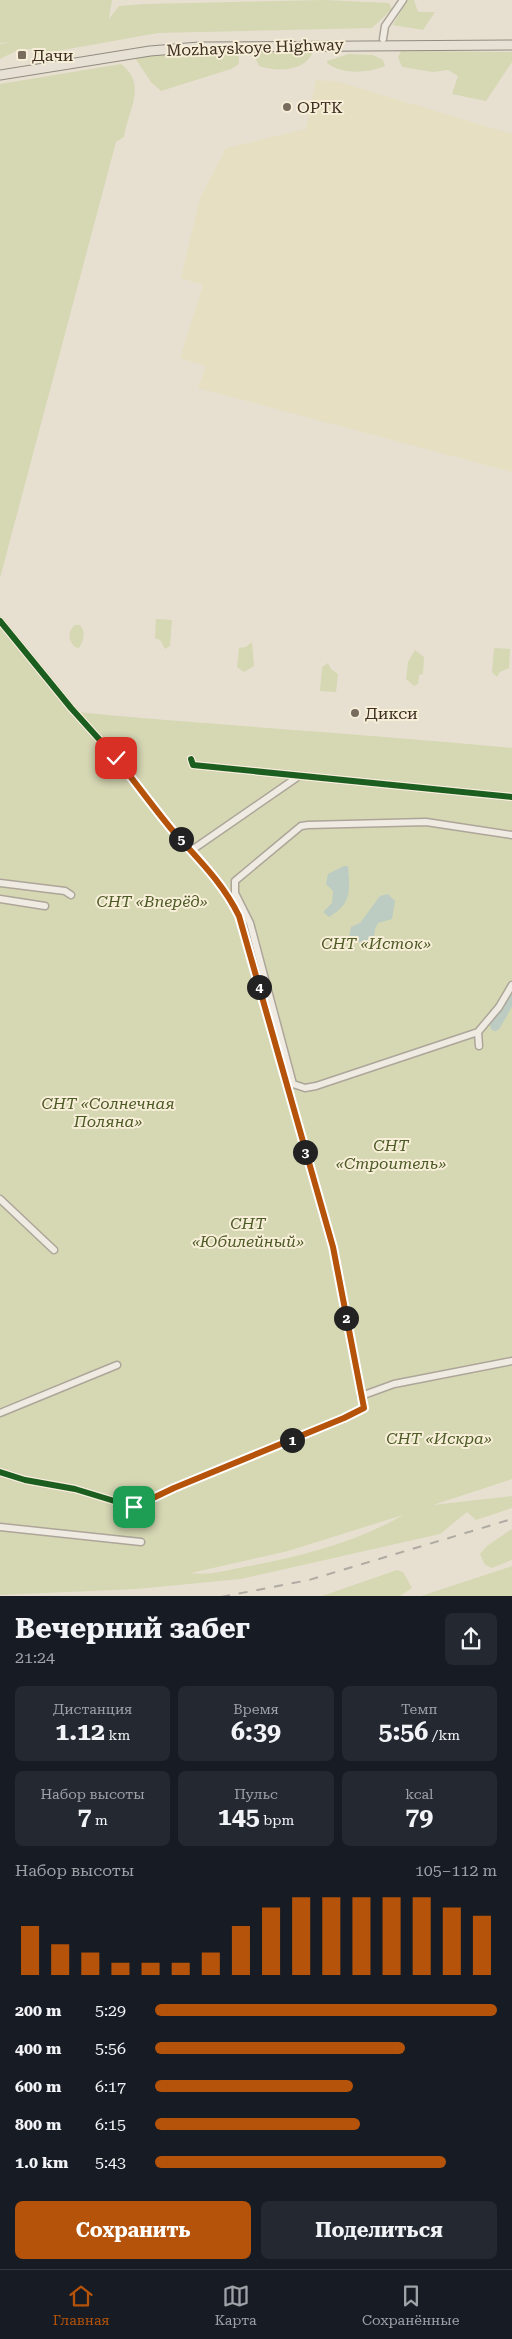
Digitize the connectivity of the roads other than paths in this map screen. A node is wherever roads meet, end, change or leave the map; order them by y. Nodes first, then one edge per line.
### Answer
1 (403, 0) edge
2 (383, 39) junction
3 (512, 39) edge
4 (512, 45) edge
5 (0, 69) edge
6 (0, 75) edge
7 (0, 621) edge
8 (190, 759) dead end
9 (299, 776) junction
10 (512, 796) edge
11 (512, 835) edge
12 (192, 850) junction
13 (0, 883) edge
14 (71, 895) dead end
15 (0, 899) edge
16 (45, 906) dead end
17 (512, 985) edge
18 (478, 1032) junction
19 (479, 1046) dead end
20 (0, 1198) edge
21 (54, 1250) dead end
22 (512, 1361) edge
23 (117, 1365) dead end
24 (361, 1396) junction
25 (0, 1413) edge
26 (0, 1472) edge
27 (0, 1527) edge
28 (141, 1542) dead end

1 - 2 street
2 - 3 main road, Mozhayskoye Highway
2 - 5 main road, Mozhayskoye Highway
4 - 6 main road, Mozhayskoye Highway
7 - 12 street
8 - 9 street
9 - 10 street
9 - 12 street
11 - 18 street
12 - 24 street
13 - 14 street
15 - 16 street
17 - 18 street
18 - 19 street
20 - 21 street
22 - 24 street
23 - 25 street
24 - 26 street
27 - 28 street

